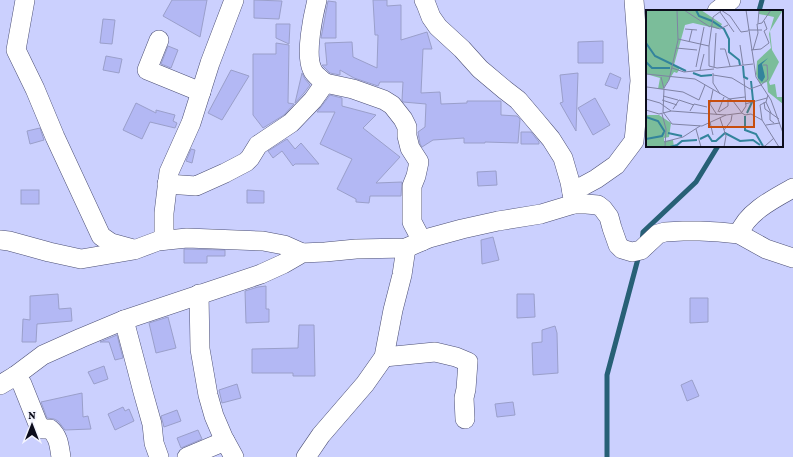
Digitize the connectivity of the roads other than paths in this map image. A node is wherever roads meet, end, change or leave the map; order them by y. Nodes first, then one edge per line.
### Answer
1 (24, 0) edge
2 (234, 0) edge
3 (317, 0) edge
4 (424, 0) edge
5 (634, 0) edge
6 (731, 0) edge
7 (718, 10) edge
8 (159, 40) dead end
9 (642, 46) edge
10 (325, 83) junction
11 (201, 92) junction
12 (167, 184) junction
13 (793, 188) edge
14 (573, 198) junction
15 (739, 234) junction
16 (0, 240) edge
17 (164, 240) junction
18 (414, 244) junction
19 (134, 250) junction
20 (302, 253) junction
21 (793, 258) edge
22 (200, 294) junction
23 (124, 320) junction
24 (384, 357) junction
25 (8, 380) edge
26 (465, 419) dead end
27 (230, 449) edge
28 (61, 457) edge
29 (159, 457) edge
30 (187, 457) edge
31 (306, 457) edge

1 - 19 street
2 - 11 street
3 - 10 street
4 - 14 street
5 - 9 street
6 - 7 street
8 - 11 street
9 - 14 street
10 - 12 street
10 - 18 street
11 - 12 street
12 - 17 street
13 - 15 street
14 - 15 street
14 - 18 street
15 - 21 street
16 - 19 street
17 - 19 street
17 - 20 street
18 - 20 street
18 - 24 street
20 - 22 street
22 - 23 street
22 - 27 street
23 - 25 street
23 - 29 street
24 - 26 street
24 - 31 street
25 - 28 street
27 - 30 street

